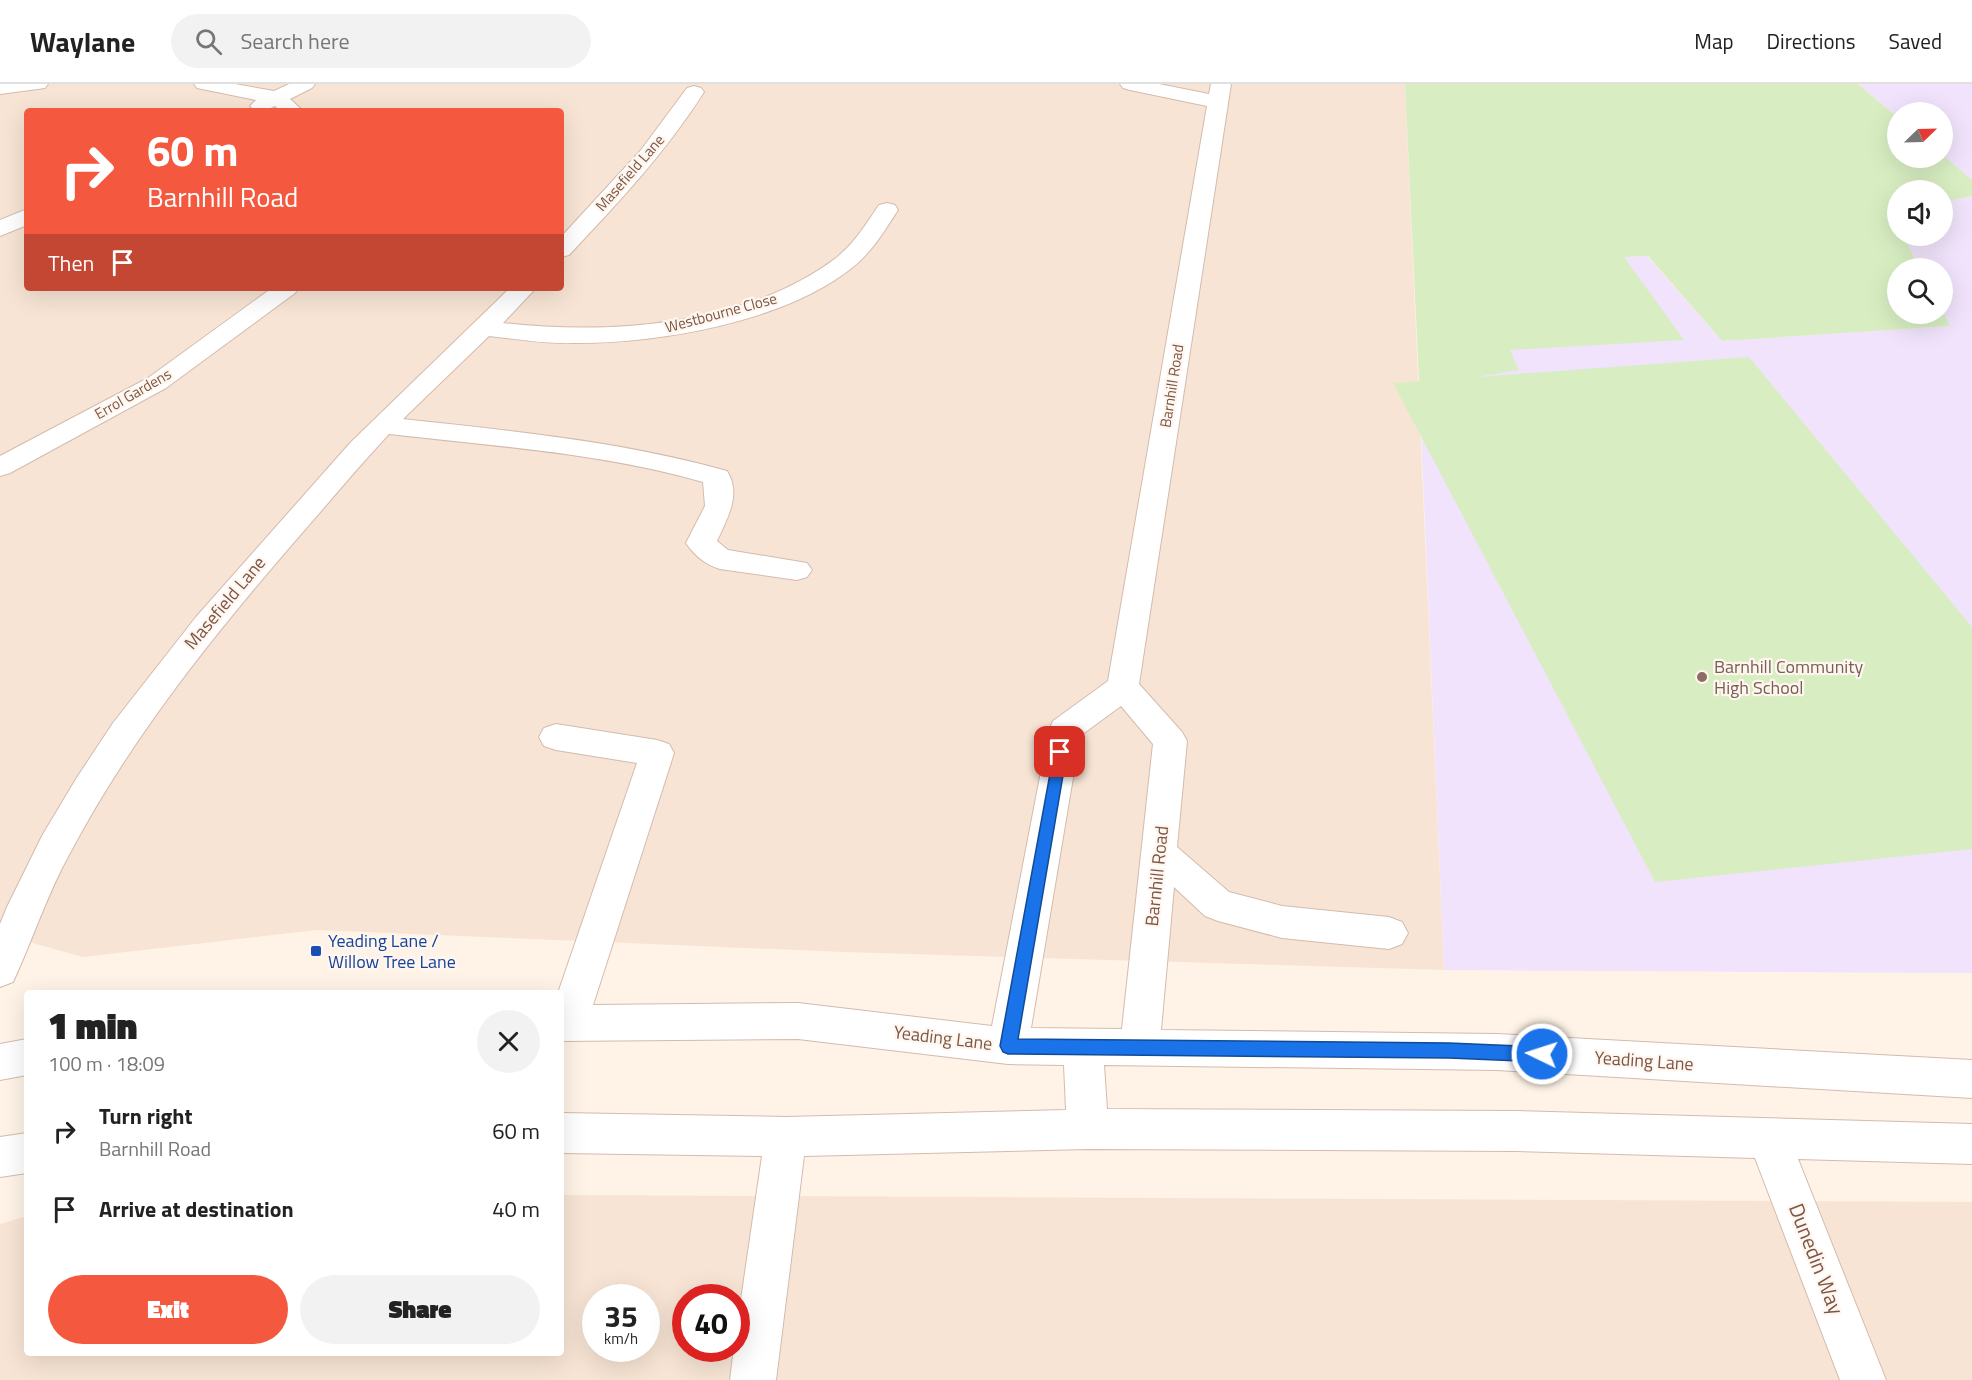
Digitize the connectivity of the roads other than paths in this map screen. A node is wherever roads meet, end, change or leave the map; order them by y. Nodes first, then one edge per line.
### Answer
1 (38, 84) edge
2 (204, 84) edge
3 (305, 84) edge
4 (1131, 84) edge
5 (0, 88) edge
6 (694, 92) dead end
7 (1220, 93) edge
8 (285, 105) edge
9 (268, 108) edge
10 (887, 210) dead end
11 (24, 217) edge
12 (0, 229) edge
13 (564, 247) edge
14 (283, 291) edge
15 (521, 291) edge
16 (484, 328) junction
17 (382, 426) junction
18 (0, 467) edge
19 (797, 570) dead end
20 (1123, 687) junction
21 (556, 737) dead end
22 (1159, 852) junction
23 (1389, 933) dead end
24 (2, 958) edge
25 (565, 1023) edge
26 (1008, 1046) junction
27 (1140, 1046) junction
28 (1083, 1047) junction
29 (24, 1058) edge
30 (0, 1062) edge
31 (1972, 1079) edge
32 (1088, 1129) junction
33 (564, 1133) edge
34 (786, 1137) junction
35 (1769, 1139) junction
36 (1972, 1144) edge
37 (24, 1153) edge
38 (0, 1156) edge
39 (753, 1380) edge
40 (1863, 1380) edge

1 - 5 street
2 - 8 street
3 - 8 street
4 - 7 street
6 - 13 street, Masefield Lane
7 - 20 street, Barnhill Road
8 - 9 street
10 - 16 street, Westbourne Close
11 - 12 street
14 - 18 street, Errol Gardens
15 - 16 street, Masefield Lane
16 - 17 street, Masefield Lane
17 - 19 street
17 - 24 street, Masefield Lane
20 - 22 street, Barnhill Road
20 - 26 street
21 - 25 street
22 - 23 street
22 - 27 street, Barnhill Road
25 - 26 street, Yeading Lane
26 - 28 street, Yeading Lane
27 - 28 street, Yeading Lane
27 - 31 street, Yeading Lane
28 - 32 street
29 - 30 street
32 - 34 street
32 - 35 street
33 - 34 street
34 - 39 street
35 - 36 street
35 - 40 street, Dunedin Way
37 - 38 street

